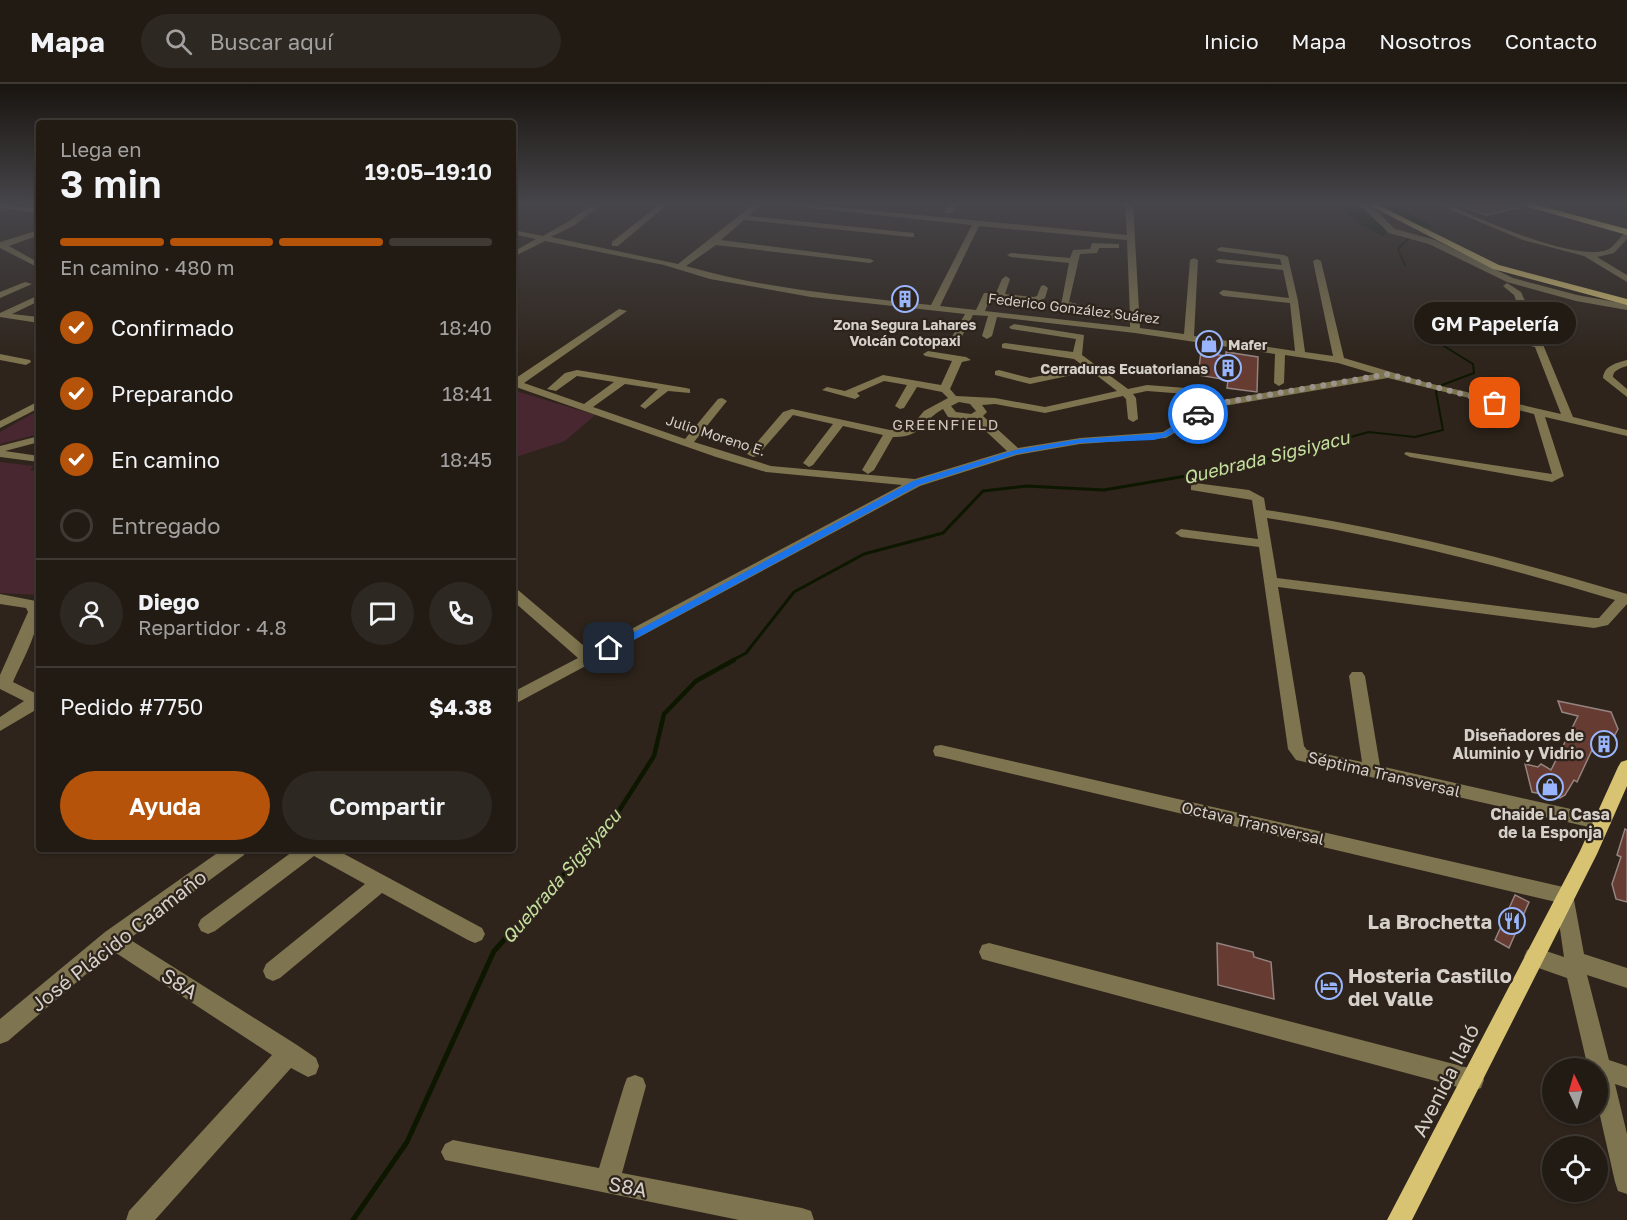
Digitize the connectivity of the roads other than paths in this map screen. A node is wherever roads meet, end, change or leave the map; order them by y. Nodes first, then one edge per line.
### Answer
1 (21, 256) edge
2 (628, 256) edge
3 (695, 256) edge
4 (829, 256) edge
5 (960, 256) edge
6 (1022, 256) edge
7 (1076, 256) edge
8 (1132, 256) edge
9 (1281, 256) edge
10 (1461, 256) edge
11 (1474, 256) edge
12 (1484, 256) edge
13 (1590, 256) edge
14 (1194, 260) dead end
15 (870, 261) dead end
16 (1075, 261) junction
17 (1219, 261) dead end
18 (1317, 261) dead end
19 (36, 264) edge
20 (680, 267) junction
21 (1287, 268) junction
22 (1006, 279) dead end
23 (1627, 279) edge
24 (28, 284) dead end
25 (1508, 286) dead end
26 (1044, 288) dead end
27 (1223, 293) dead end
28 (1627, 294) edge
29 (0, 295) edge
30 (1000, 295) junction
31 (36, 299) edge
32 (1294, 300) junction
33 (1627, 302) edge
34 (1627, 307) edge
35 (934, 308) junction
36 (622, 310) dead end
37 (1455, 310) dead end
38 (975, 311) junction
39 (994, 313) junction
40 (1527, 317) junction
41 (36, 320) edge
42 (1574, 321) dead end
43 (1434, 325) dead end
44 (1134, 326) junction
45 (1014, 327) dead end
46 (987, 336) dead end
47 (1189, 338) junction
48 (954, 342) dead end
49 (1539, 345) junction
50 (1005, 346) dead end
51 (1280, 350) junction
52 (1300, 353) junction
53 (928, 354) dead end
54 (1077, 356) junction
55 (0, 357) edge
56 (1339, 360) junction
57 (26, 362) dead end
58 (1627, 363) edge
59 (1092, 368) junction
60 (999, 373) dead end
61 (1388, 374) junction
62 (621, 382) junction
63 (516, 383) edge
64 (914, 383) junction
65 (1279, 383) dead end
66 (516, 385) edge
67 (666, 388) junction
68 (552, 389) dead end
69 (945, 389) junction
70 (827, 390) dead end
71 (686, 392) dead end
72 (1125, 392) junction
73 (1199, 392) dead end
74 (1627, 394) edge
75 (722, 401) dead end
76 (974, 402) junction
77 (887, 403) dead end
78 (949, 404) junction
79 (36, 406) edge
80 (645, 406) dead end
81 (585, 408) junction
82 (1539, 414) junction
83 (972, 418) junction
84 (1133, 419) dead end
85 (1569, 420) junction
86 (840, 422) junction
87 (0, 425) edge
88 (890, 433) junction
89 (1627, 433) edge
90 (36, 440) edge
91 (688, 443) junction
92 (0, 449) edge
93 (1009, 453) junction
94 (0, 454) edge
95 (753, 454) dead end
96 (1410, 454) dead end
97 (36, 459) edge
98 (809, 463) dead end
99 (868, 470) dead end
100 (916, 483) junction
101 (1195, 487) dead end
102 (1262, 513) junction
103 (1181, 533) dead end
104 (1266, 544) junction
105 (1272, 582) junction
106 (516, 595) edge
107 (0, 599) edge
108 (1625, 599) edge
109 (589, 659) junction
110 (1357, 676) dead end
111 (2, 685) edge
112 (516, 697) edge
113 (36, 701) edge
114 (36, 703) edge
115 (0, 725) edge
116 (940, 751) dead end
117 (1627, 767) edge
118 (1372, 772) junction
119 (1602, 823) junction
120 (233, 852) edge
121 (306, 852) edge
122 (323, 852) edge
123 (380, 883) junction
124 (1565, 895) junction
125 (208, 926) dead end
126 (475, 934) dead end
127 (112, 939) junction
128 (989, 952) dead end
129 (1534, 957) junction
130 (1575, 966) junction
131 (273, 971) dead end
132 (1627, 978) edge
133 (0, 1033) edge
134 (289, 1053) junction
135 (1597, 1058) edge
136 (309, 1066) dead end
137 (1608, 1071) edge
138 (1627, 1077) edge
139 (1473, 1080) junction
140 (635, 1086) dead end
141 (1608, 1105) edge
142 (453, 1152) dead end
143 (607, 1182) junction
144 (1627, 1182) edge
145 (138, 1220) edge
146 (802, 1220) edge
147 (1399, 1220) edge

1 - 19 street
2 - 20 street, Federico González Suárez
3 - 20 street
4 - 15 street
5 - 35 street
6 - 16 street
7 - 16 street
8 - 44 street
9 - 21 street
10 - 34 street
11 - 33 main road
12 - 28 main road
13 - 23 street
14 - 47 street
16 - 44 street
17 - 21 street
18 - 56 street
20 - 35 street, Federico González Suárez
21 - 32 street
22 - 30 street
24 - 29 street
25 - 40 street
26 - 30 street
27 - 32 street
30 - 38 street
31 - 41 street
32 - 52 street
35 - 38 street, Federico González Suárez
36 - 63 street
37 - 40 street
38 - 39 street, Federico González Suárez
38 - 48 street
39 - 44 street, Federico González Suárez
39 - 46 street
40 - 42 street
40 - 49 street
43 - 49 street
44 - 47 street, Federico González Suárez
45 - 54 street
47 - 51 street, Federico González Suárez
49 - 85 street
50 - 54 street
51 - 52 street, Federico González Suárez
51 - 65 street
52 - 56 street, Federico González Suárez
53 - 69 street
54 - 59 street
55 - 57 street
56 - 61 street, Federico González Suárez
58 - 74 street
59 - 60 street
59 - 72 street
61 - 82 street, Federico González Suárez
61 - 93 street
62 - 67 street
62 - 68 street
62 - 81 street
64 - 69 street
64 - 70 street
64 - 77 street
66 - 81 street, Julio Moreno E.
67 - 71 street
67 - 80 street
69 - 78 street
72 - 73 street
72 - 76 street
72 - 84 street
75 - 91 street
76 - 78 street
76 - 83 street
78 - 83 street
78 - 88 street
79 - 87 street
81 - 91 street, Julio Moreno E.
82 - 85 street, Federico González Suárez
82 - 96 street
83 - 93 street
85 - 89 street, Federico González Suárez
86 - 88 street
86 - 95 street
86 - 98 street
88 - 99 street
90 - 92 street
91 - 100 street, Julio Moreno E.
93 - 100 street
94 - 97 street
100 - 109 street
101 - 102 street
102 - 104 street, Séptima Transversal
102 - 108 street
103 - 104 street
104 - 105 street, Séptima Transversal
105 - 108 street
105 - 118 street, Séptima Transversal
106 - 109 street
107 - 111 street
109 - 112 street
110 - 118 street
111 - 113 street
114 - 115 street
116 - 124 street, Octava Transversal
117 - 119 main road, Avenida Ilaló
118 - 119 street, Séptima Transversal
119 - 124 main road, Avenida Ilaló
120 - 127 street, José Plácido Caamaño
121 - 125 street
122 - 123 street
123 - 126 street
123 - 131 street
124 - 129 main road, Avenida Ilaló
124 - 130 street
127 - 133 street, José Plácido Caamaño
127 - 134 street, S8A
128 - 139 street
129 - 130 street
129 - 139 main road, Avenida Ilaló
130 - 132 street
130 - 135 street
134 - 136 street, S8A
134 - 145 street
137 - 138 street
139 - 147 main road, Avenida Ilaló
140 - 143 street
141 - 144 street
142 - 143 street, S8A
143 - 146 street, S8A

